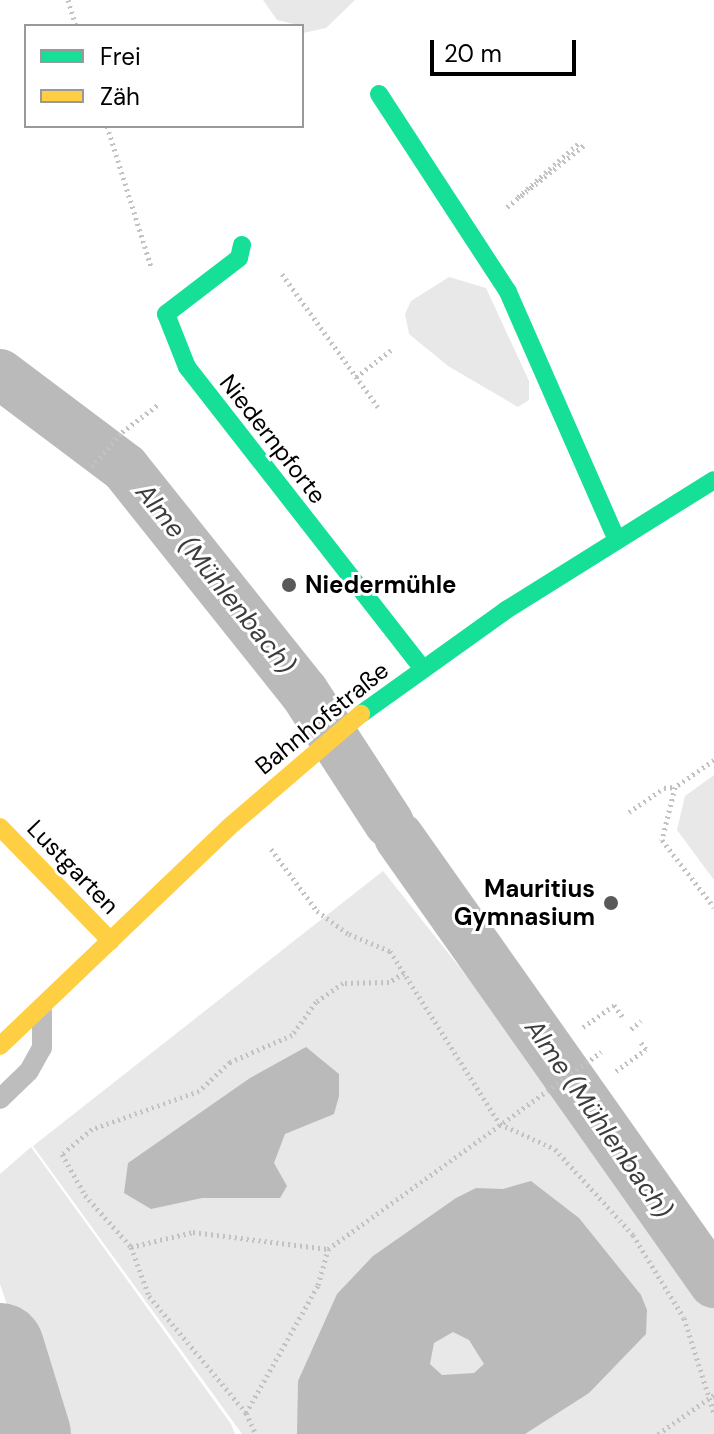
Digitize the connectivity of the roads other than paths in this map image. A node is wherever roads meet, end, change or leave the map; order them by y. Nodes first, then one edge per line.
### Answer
1 (379, 94) dead end
2 (242, 245) road end
3 (714, 480) edge
4 (617, 540) junction
5 (422, 668) junction
6 (0, 827) edge
7 (111, 941) junction
8 (42, 1006) junction
9 (0, 1046) edge
10 (0, 1099) edge

1 - 4 street
2 - 5 street, Niedernpforte
3 - 4 street, Bahnhofstraße
4 - 5 street, Bahnhofstraße
5 - 7 street, Bahnhofstraße
6 - 7 street, Lustgarten
7 - 8 street, Bahnhofstraße
8 - 9 street, Bahnhofstraße
8 - 10 lane

